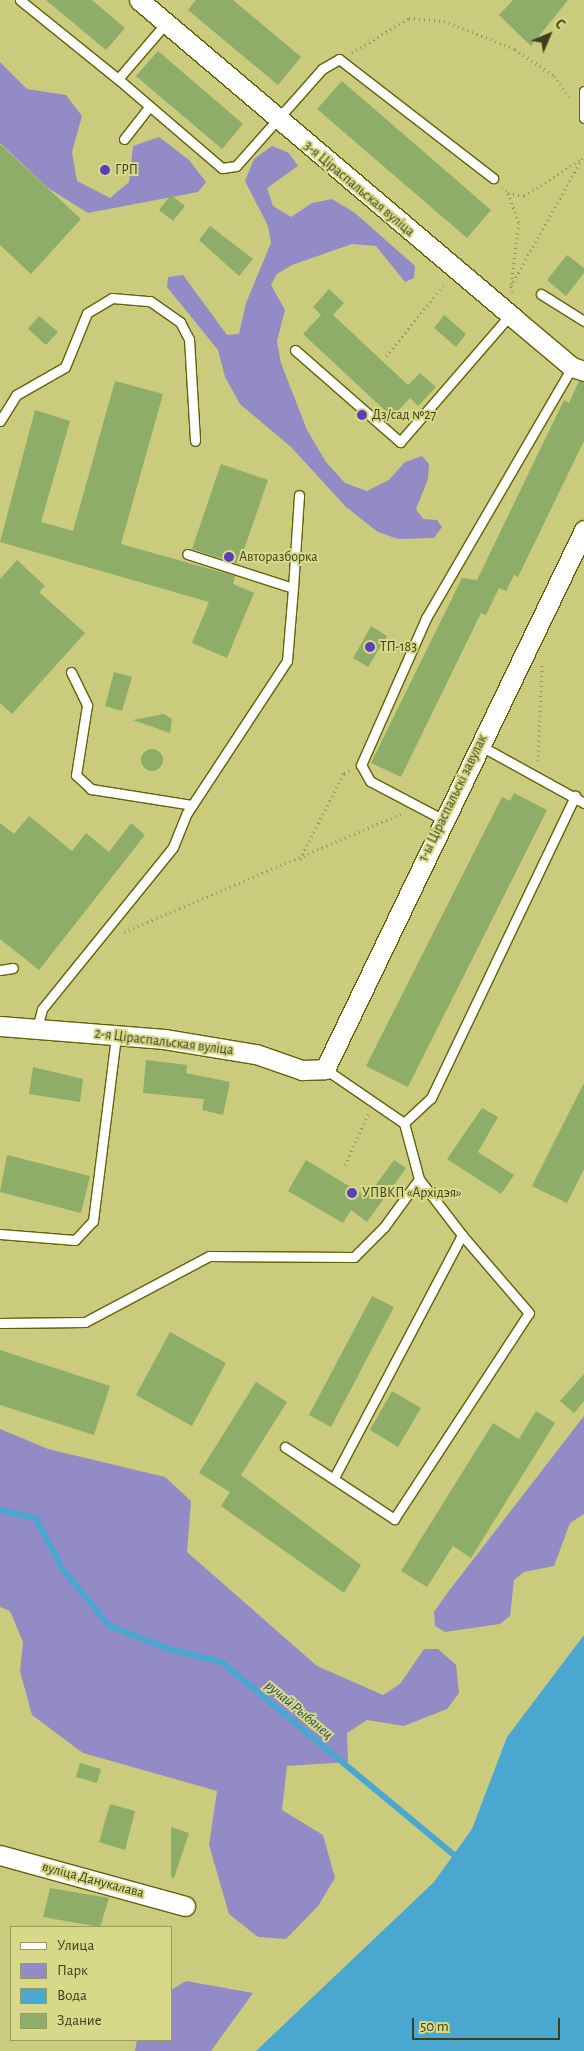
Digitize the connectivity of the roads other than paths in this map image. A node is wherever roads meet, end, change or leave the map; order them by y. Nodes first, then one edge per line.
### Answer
1 (20, 0) edge
2 (139, 0) edge
3 (167, 23) junction
4 (118, 80) junction
5 (584, 91) edge
6 (149, 107) junction
7 (584, 118) edge
8 (277, 119) junction
9 (124, 139) dead end
10 (494, 178) road end
11 (541, 294) dead end
12 (513, 318) junction
13 (584, 321) edge
14 (295, 350) dead end
15 (578, 369) edge
16 (0, 420) edge
17 (195, 441) dead end
18 (299, 495) dead end
19 (584, 530) edge
20 (187, 554) dead end
21 (294, 588) junction
22 (70, 672) dead end
23 (479, 744) junction
24 (575, 796) junction
25 (584, 803) edge
26 (192, 805) junction
27 (442, 819) junction
28 (13, 968) dead end
29 (0, 970) edge
30 (0, 1026) edge
31 (37, 1028) junction
32 (116, 1036) junction
33 (325, 1069) junction
34 (404, 1123) junction
35 (419, 1179) junction
36 (0, 1234) edge
37 (462, 1235) junction
38 (0, 1324) edge
39 (285, 1447) dead end
40 (334, 1478) junction
41 (0, 1855) edge
42 (185, 1906) dead end

1 - 4 lane
2 - 3 street, 3-я Ціраспальская вуліца
3 - 4 lane
3 - 8 street, 3-я Ціраспальская вуліца
4 - 6 lane
5 - 7 lane
6 - 8 lane
6 - 9 lane
8 - 10 lane
8 - 12 street, 3-я Ціраспальская вуліца
11 - 13 lane
12 - 14 lane
12 - 15 street, 3-я Ціраспальская вуліца
15 - 27 lane
16 - 17 lane
18 - 21 lane
19 - 23 street, 1-ы Ціраспальскі завулак
20 - 21 lane
21 - 26 lane
22 - 26 lane
23 - 24 lane
23 - 27 street, 1-ы Ціраспальскі завулак
24 - 25 lane
24 - 34 lane
26 - 31 lane
27 - 33 street, 1-ы Ціраспальскі завулак
28 - 29 lane
30 - 31 street, 2-я Ціраспальская вуліца
31 - 32 street, 2-я Ціраспальская вуліца
32 - 33 street, 2-я Ціраспальская вуліца
32 - 36 lane
33 - 34 lane
34 - 35 lane
35 - 37 lane
35 - 38 lane
37 - 40 lane
37 - 40 lane
39 - 40 lane
41 - 42 street, вуліца Данукалава

